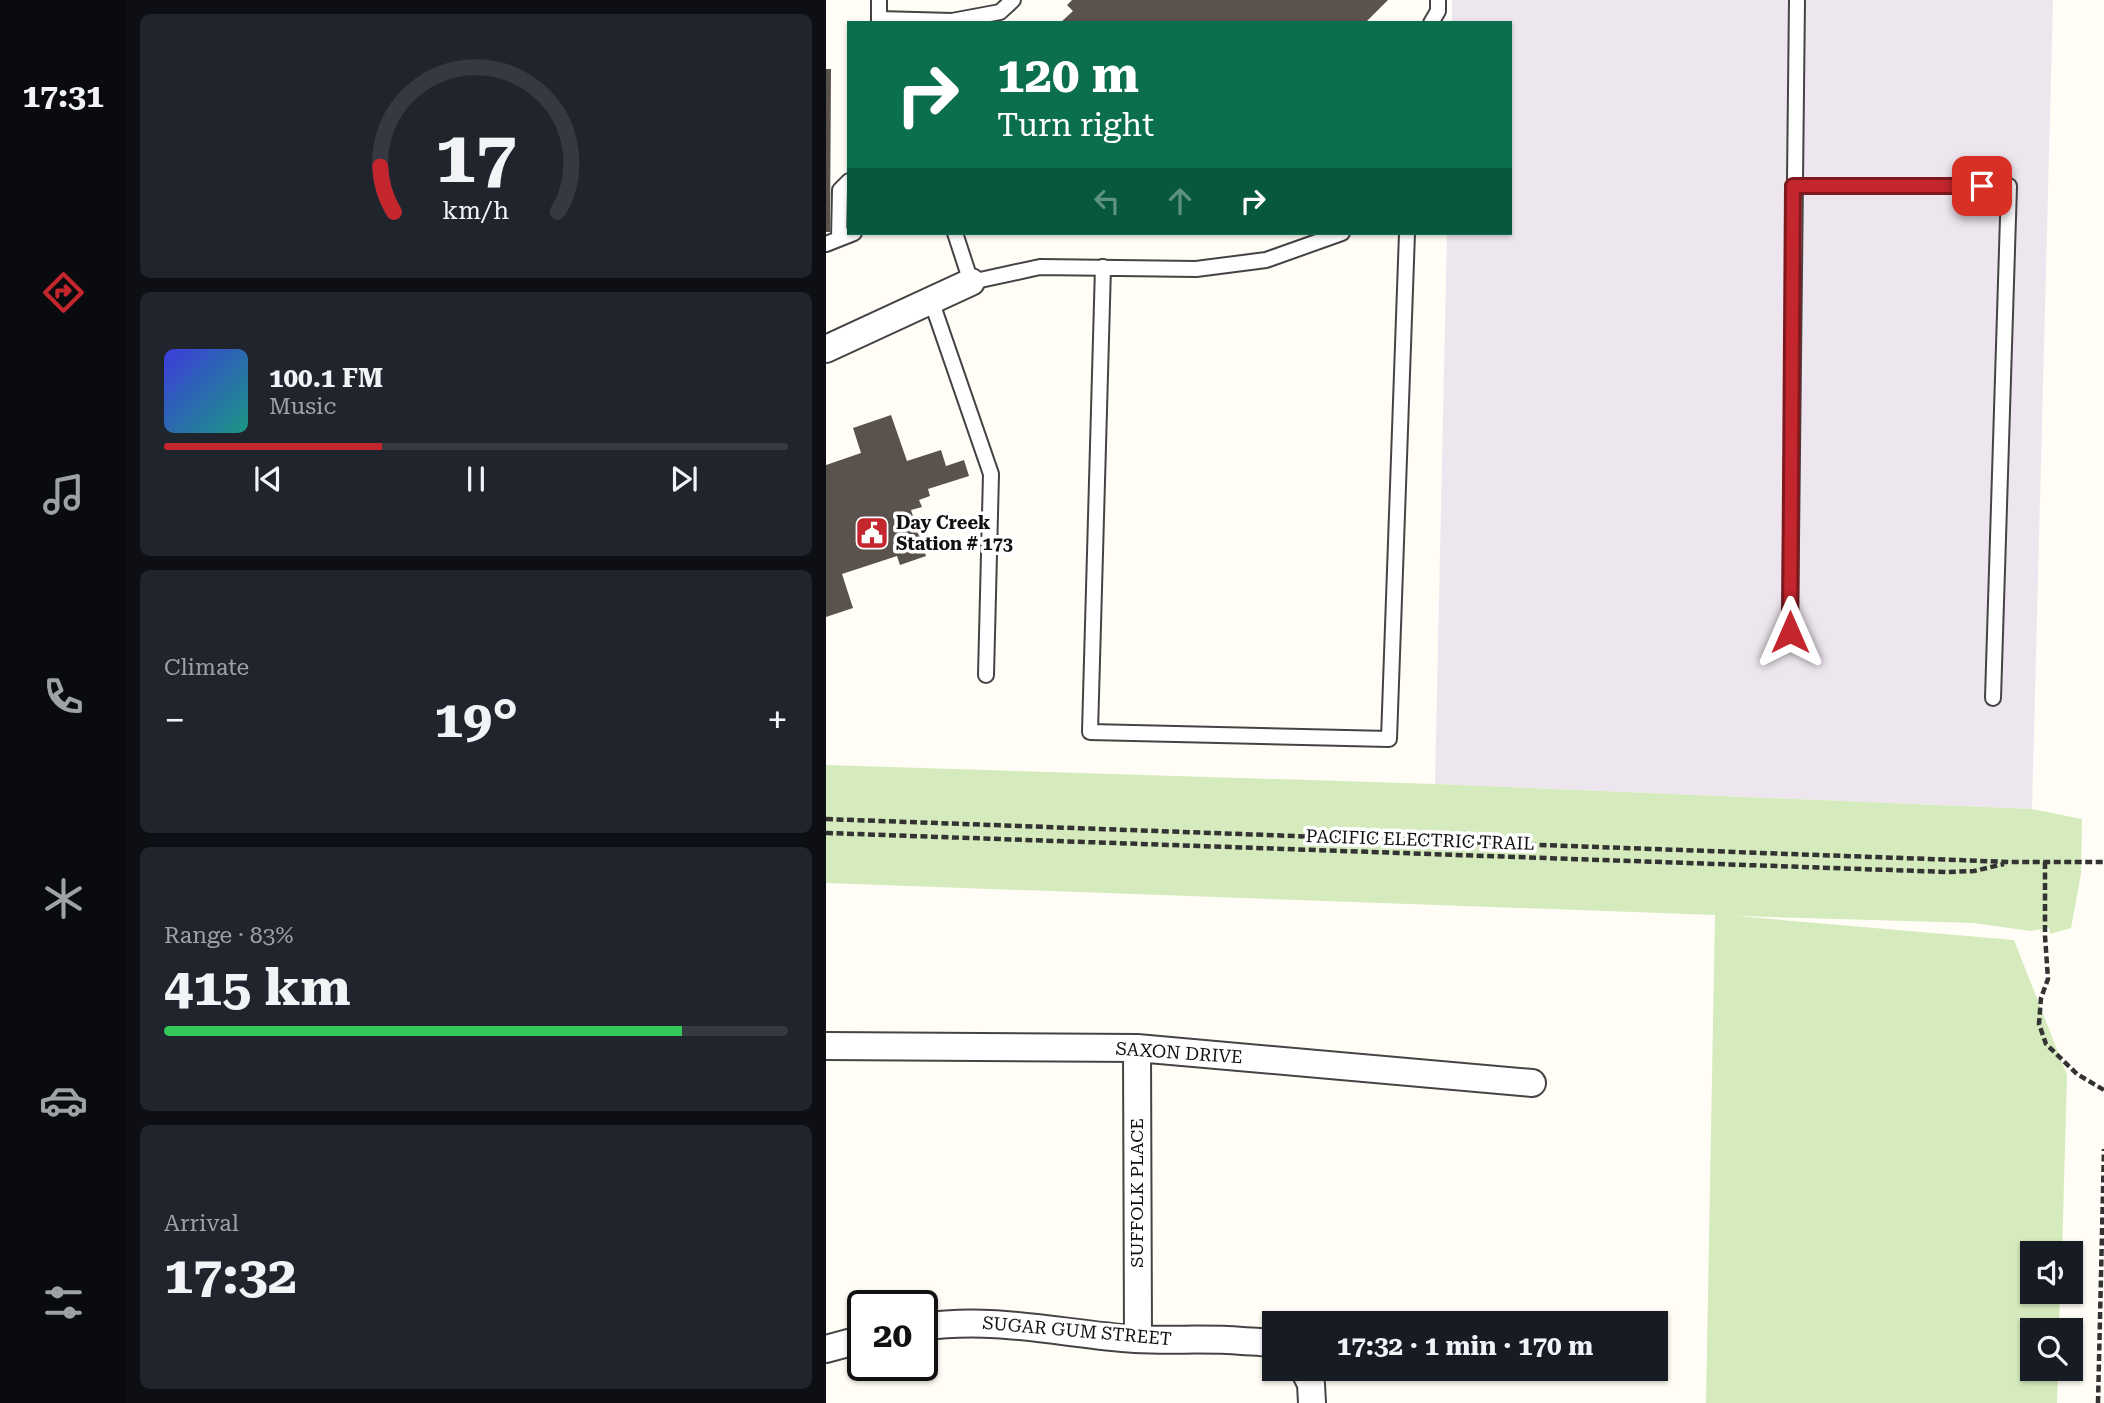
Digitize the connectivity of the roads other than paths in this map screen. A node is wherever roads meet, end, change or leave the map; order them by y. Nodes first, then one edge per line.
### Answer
1 (879, 0) edge
2 (1013, 0) edge
3 (1438, 0) edge
4 (1797, 0) edge
5 (879, 21) edge
6 (1432, 21) edge
7 (847, 183) edge
8 (1793, 186) junction
9 (956, 235) edge
10 (1336, 235) edge
11 (1407, 235) edge
12 (833, 241) edge
13 (1103, 267) junction
14 (971, 282) junction
15 (931, 300) junction
16 (826, 349) edge
17 (1790, 632) dead end
18 (986, 675) dead end
19 (1993, 698) dead end
20 (826, 1046) edge
21 (1137, 1048) junction
22 (1532, 1083) dead end
23 (938, 1326) edge
24 (1138, 1339) junction
25 (847, 1343) edge
26 (1262, 1343) edge
27 (826, 1349) edge
28 (1310, 1381) edge
29 (1312, 1403) edge

1 - 5 lane
2 - 5 lane
3 - 6 lane
4 - 8 lane
7 - 12 lane
8 - 17 lane
8 - 19 lane
9 - 14 lane
10 - 13 lane
11 - 13 lane
13 - 14 lane
14 - 15 street
15 - 16 street
15 - 18 lane
20 - 21 street, SAXON DRIVE
21 - 22 street, SAXON DRIVE
21 - 24 street, SUFFOLK PLACE
23 - 24 street, SUGAR GUM STREET
24 - 26 street, SUGAR GUM STREET
25 - 27 street
28 - 29 street

